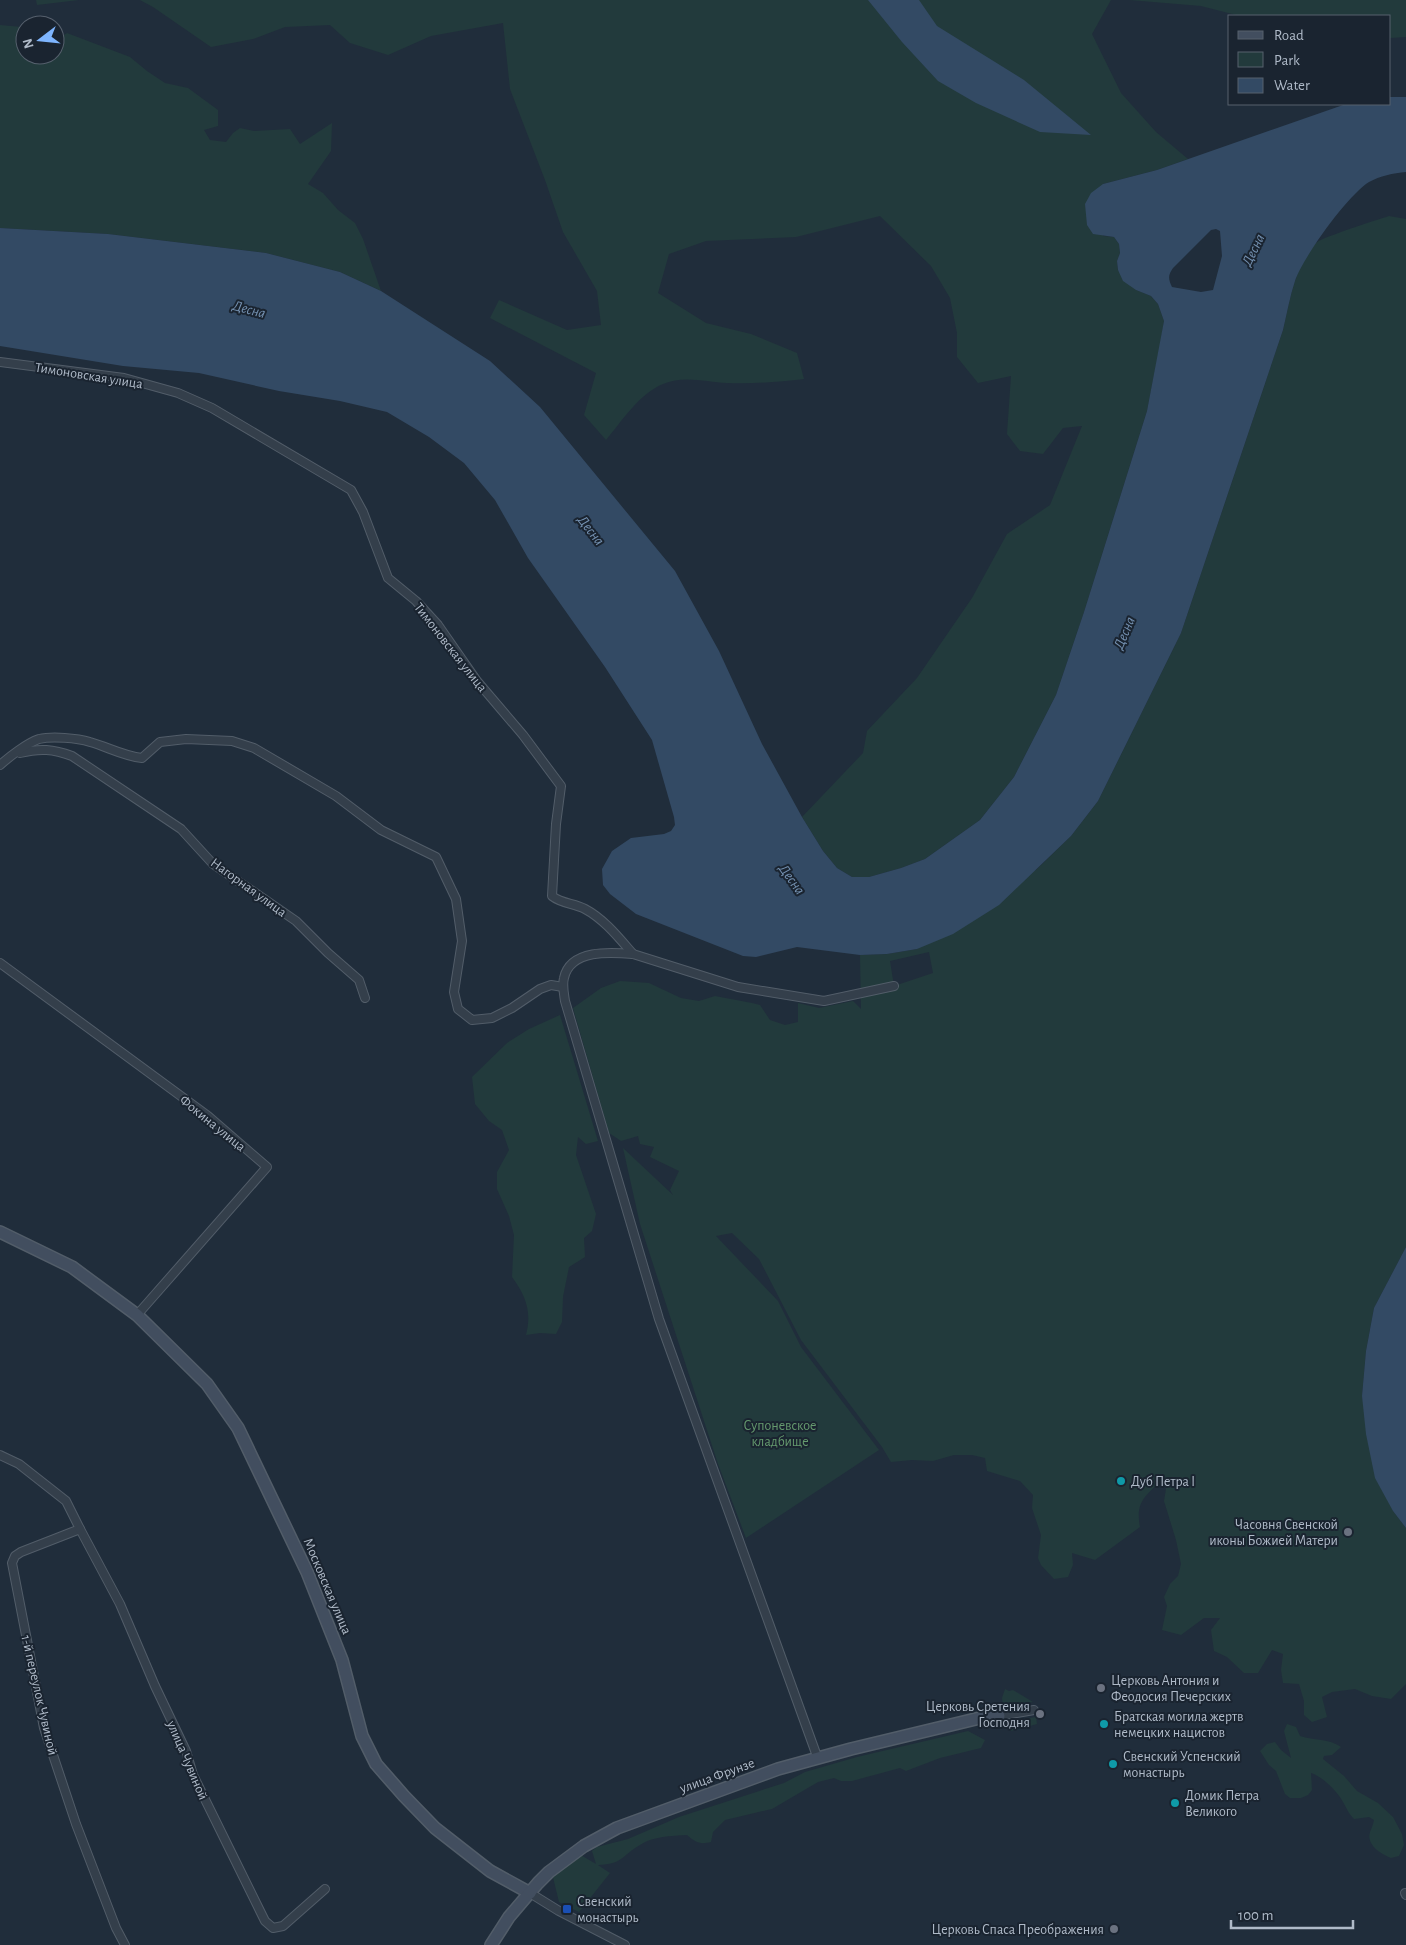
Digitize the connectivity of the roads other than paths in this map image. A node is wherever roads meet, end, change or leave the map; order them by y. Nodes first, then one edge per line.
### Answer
1 (0, 362) edge
2 (11, 756) junction
3 (0, 765) edge
4 (633, 954) junction
5 (0, 963) edge
6 (894, 986) dead end
7 (563, 987) junction
8 (365, 998) dead end
9 (0, 1232) edge
10 (137, 1315) junction
11 (0, 1455) edge
12 (76, 1530) junction
13 (1034, 1710) dead end
14 (999, 1716) joint
15 (818, 1759) junction
16 (325, 1888) dead end
17 (530, 1893) junction
18 (125, 1945) edge
19 (491, 1945) edge
20 (625, 1945) edge

1 - 4 street, Тимоновская улица
2 - 3 street
2 - 7 street
2 - 8 street, Нагорная улица
4 - 6 street
4 - 7 street
5 - 10 street, Фокина улица
7 - 15 street
9 - 10 street, Московская улица
10 - 17 street, Московская улица
11 - 12 street, улица Чувиной
12 - 16 street, улица Чувиной
12 - 18 street, 1-й переулок Чувиной
13 - 14 street
14 - 15 street, улица Фрунзе
15 - 17 street, улица Фрунзе
17 - 19 street, улица Фрунзе
17 - 20 street, Московская улица

